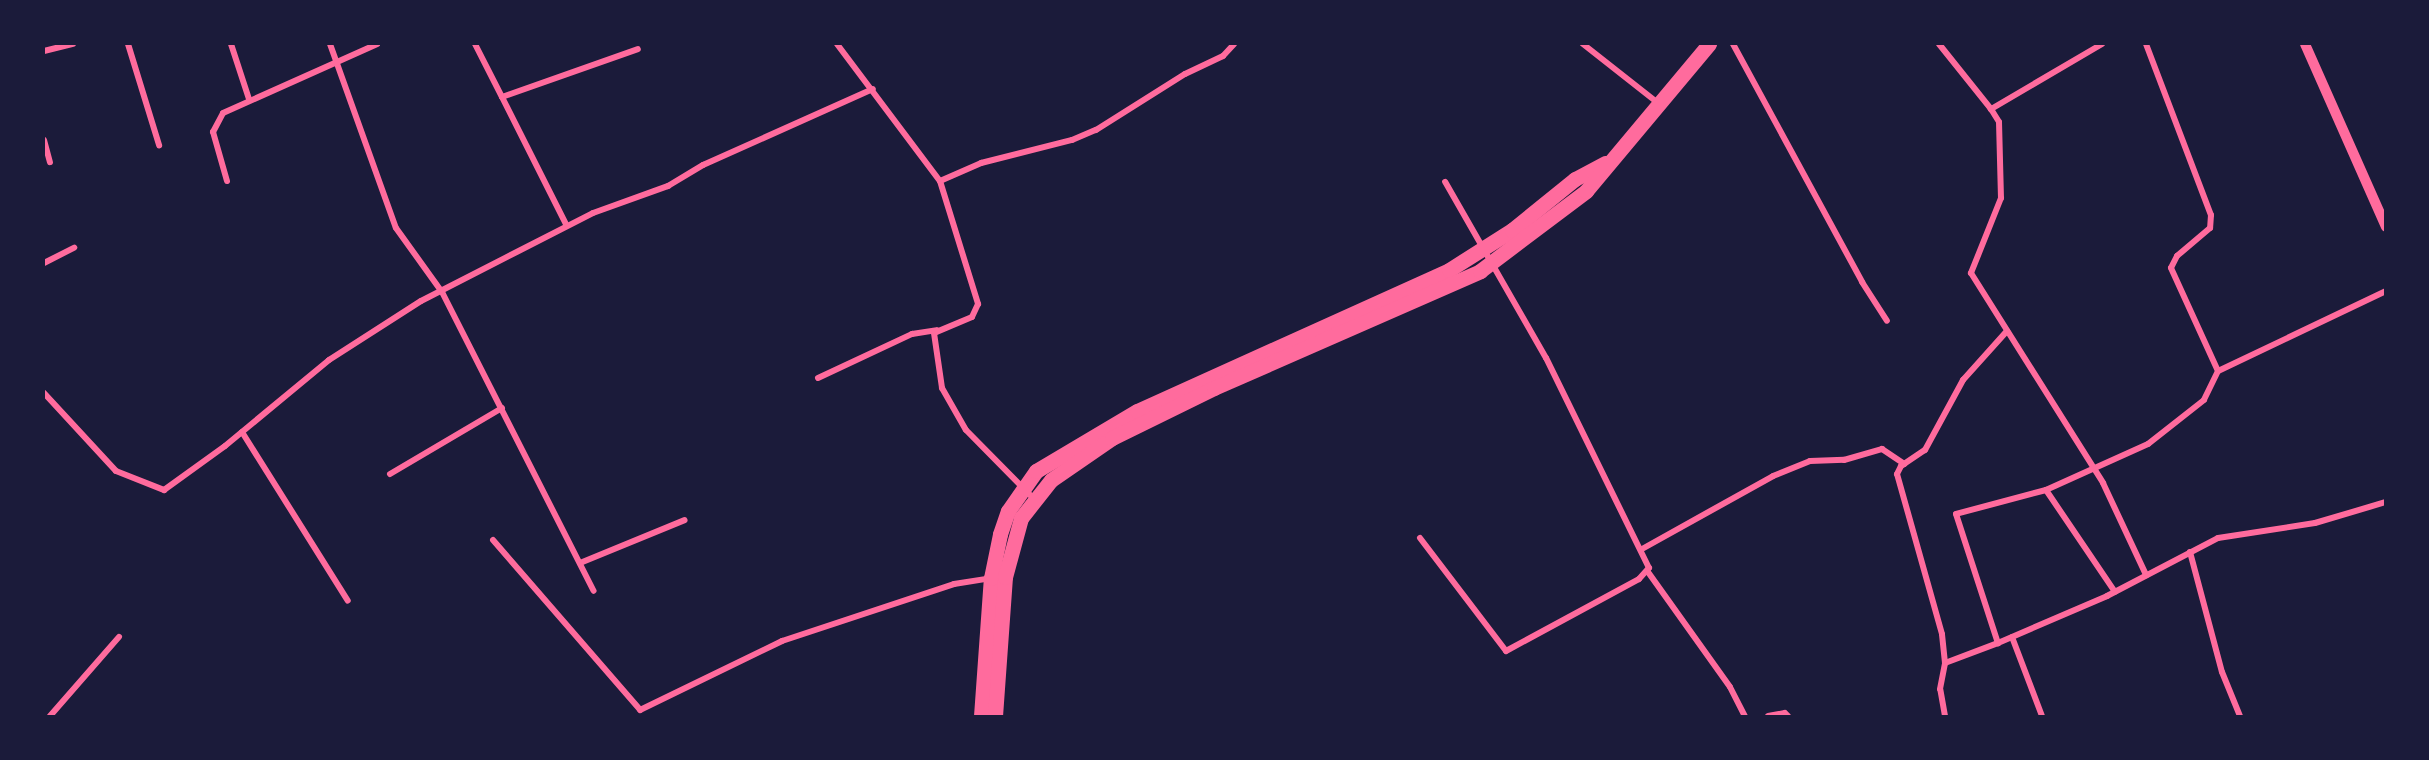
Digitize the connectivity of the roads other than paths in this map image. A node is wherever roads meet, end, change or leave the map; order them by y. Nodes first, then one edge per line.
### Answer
1 (73, 44) edge
2 (128, 44) edge
3 (231, 44) edge
4 (330, 44) edge
5 (376, 44) edge
6 (475, 44) edge
7 (837, 44) edge
8 (1234, 44) edge
9 (1583, 44) edge
10 (1709, 44) edge
11 (1733, 44) edge
12 (1939, 44) edge
13 (2102, 44) edge
14 (2146, 44) edge
15 (2304, 44) edge
16 (638, 49) dead end
17 (44, 51) edge
18 (337, 61) junction
19 (873, 89) junction
20 (501, 97) junction
21 (249, 99) junction
22 (1659, 104) junction
23 (1991, 109) junction
24 (44, 140) edge
25 (159, 146) dead end
26 (1613, 159) junction
27 (50, 162) dead end
28 (227, 181) dead end
29 (940, 181) junction
30 (1445, 182) dead end
31 (567, 226) junction
32 (2385, 228) edge
33 (74, 248) dead end
34 (1482, 249) junction
35 (44, 263) edge
36 (1492, 263) junction
37 (2385, 291) edge
38 (442, 292) junction
39 (1887, 321) dead end
40 (936, 330) junction
41 (2007, 332) junction
42 (2218, 371) junction
43 (818, 378) dead end
44 (44, 393) edge
45 (502, 408) junction
46 (242, 432) junction
47 (1904, 464) junction
48 (2093, 469) junction
49 (390, 474) dead end
50 (1022, 487) junction
51 (2046, 490) junction
52 (1034, 498) junction
53 (2385, 502) edge
54 (685, 520) dead end
55 (1420, 538) dead end
56 (493, 540) dead end
57 (1642, 549) junction
58 (2190, 552) junction
59 (580, 563) junction
60 (1648, 572) junction
61 (2146, 575) junction
62 (991, 578) junction
63 (594, 591) dead end
64 (2115, 592) junction
65 (348, 602) dead end
66 (118, 637) dead end
67 (2012, 637) junction
68 (1998, 643) junction
69 (1945, 663) junction
70 (2042, 716) edge
71 (50, 717) edge
72 (981, 717) edge
73 (995, 717) edge
74 (1746, 717) edge
75 (1768, 717) edge
76 (1788, 717) edge
77 (1945, 717) edge
78 (2240, 717) edge

1 - 17 street
2 - 25 street
3 - 21 street
4 - 18 street
5 - 18 street
6 - 20 street
7 - 19 street
8 - 29 street
9 - 22 street
10 - 22 highway
11 - 39 street
12 - 23 street
13 - 23 street
14 - 42 street
15 - 32 street
16 - 20 street
18 - 21 street
18 - 38 street
19 - 29 street
19 - 31 street
20 - 31 street
21 - 28 street
22 - 26 highway
23 - 41 street
24 - 27 street
26 - 34 highway
26 - 36 highway
29 - 40 street
30 - 34 street
31 - 38 street
33 - 35 street
34 - 36 street
34 - 50 highway
36 - 52 highway
36 - 57 street
37 - 42 street
38 - 45 street
38 - 46 street
40 - 43 street
40 - 50 street
41 - 47 street
41 - 48 street
42 - 48 street
44 - 46 street
45 - 49 street
45 - 59 street
46 - 65 street
47 - 57 street
47 - 69 street
48 - 51 street
48 - 61 street
50 - 52 street
50 - 62 highway
51 - 64 street
51 - 68 street
52 - 73 highway
53 - 58 street
54 - 59 street
55 - 60 street
56 - 62 street
57 - 60 street
58 - 61 street
58 - 78 street
59 - 63 street
60 - 74 street
61 - 64 street
62 - 72 highway
64 - 67 street
66 - 71 street
67 - 68 street
67 - 70 street
68 - 69 street
69 - 77 street
75 - 76 street

